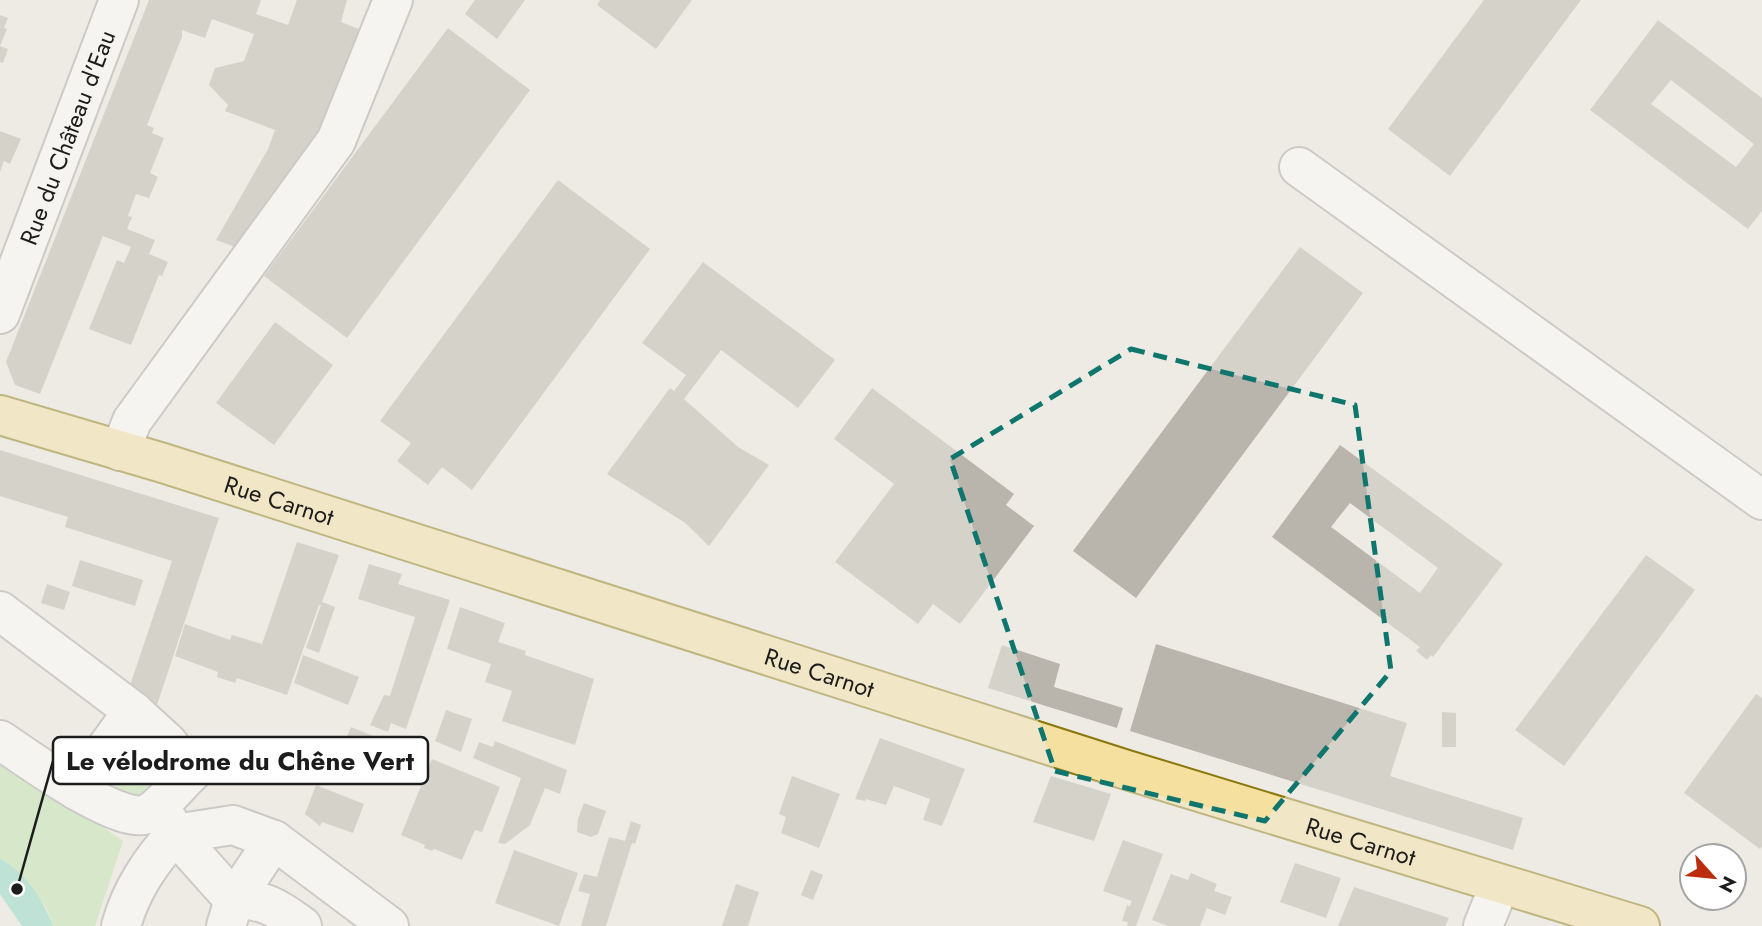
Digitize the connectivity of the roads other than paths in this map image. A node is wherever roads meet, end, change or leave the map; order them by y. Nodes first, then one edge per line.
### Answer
1 (119, 0) edge
2 (393, 0) edge
3 (1299, 167) dead end
4 (0, 314) edge
5 (0, 415) edge
6 (120, 451) junction
7 (1762, 500) edge
8 (6, 628) edge
9 (133, 711) junction
10 (0, 740) edge
11 (76, 790) junction
12 (167, 818) junction
13 (274, 840) junction
14 (1500, 884) junction
15 (230, 913) edge
16 (121, 926) edge
17 (302, 926) edge
18 (389, 926) edge
19 (1483, 926) edge
20 (1640, 926) edge

1 - 4 street, Rue du Château d'Eau
2 - 6 street
3 - 7 street
5 - 6 main road, Rue Carnot
6 - 14 main road, Rue Carnot
8 - 9 street
9 - 11 street
9 - 12 street
10 - 11 street
11 - 12 street
12 - 13 street
12 - 15 street
12 - 16 street
13 - 15 street
13 - 18 street
14 - 19 street
14 - 20 main road, Rue Carnot
15 - 17 street

